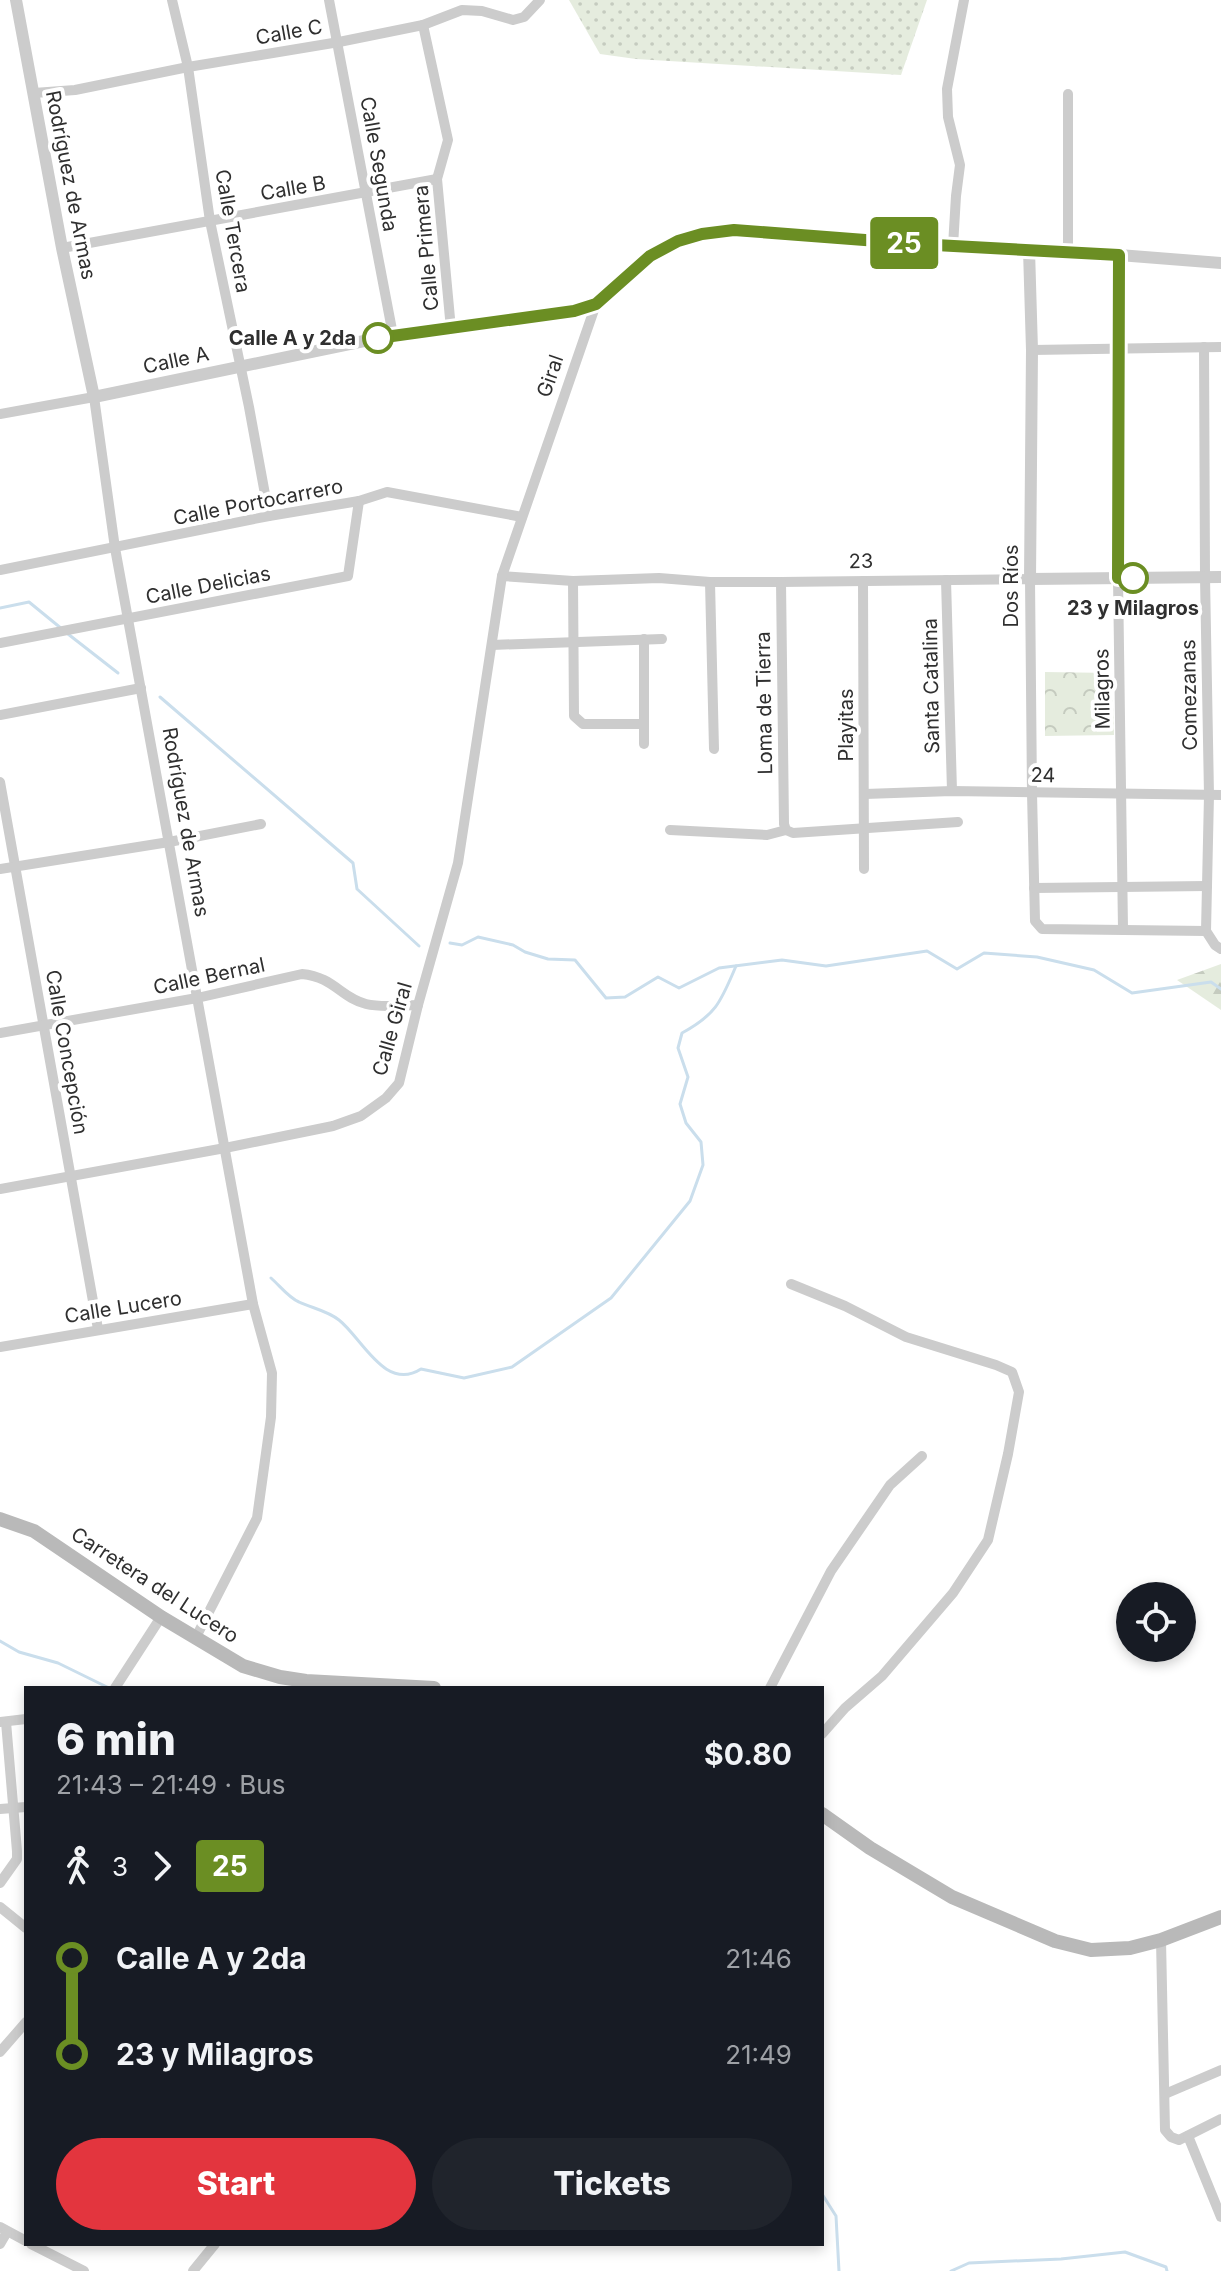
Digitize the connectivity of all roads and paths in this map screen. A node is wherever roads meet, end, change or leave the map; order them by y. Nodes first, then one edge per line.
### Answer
1 (16, 0) edge
2 (172, 0) edge
3 (329, 0) edge
4 (540, 0) edge
5 (964, 0) edge
6 (423, 25) junction
7 (339, 42) junction
8 (188, 67) junction
9 (34, 93) junction
10 (1068, 94) dead end
11 (437, 179) junction
12 (366, 193) junction
13 (210, 221) junction
14 (953, 246) junction
15 (62, 248) junction
16 (1029, 250) junction
17 (1068, 251) junction
18 (1119, 255) junction
19 (1221, 263) edge
20 (596, 304) junction
21 (451, 329) junction
22 (393, 335) junction
23 (1204, 347) junction
24 (1221, 347) edge
25 (1120, 348) junction
26 (1032, 350) junction
27 (241, 366) junction
28 (94, 397) junction
29 (0, 414) edge
30 (359, 501) junction
31 (269, 516) junction
32 (522, 517) junction
33 (115, 548) junction
34 (0, 570) edge
35 (502, 576) junction
36 (1205, 577) junction
37 (1221, 577) edge
38 (1118, 578) junction
39 (1030, 579) junction
40 (946, 580) junction
41 (573, 581) junction
42 (863, 581) junction
43 (710, 582) junction
44 (781, 582) junction
45 (129, 618) junction
46 (644, 639) junction
47 (662, 639) dead end
48 (0, 643) edge
49 (573, 643) junction
50 (492, 645) junction
51 (141, 688) junction
52 (0, 715) edge
53 (644, 724) junction
54 (644, 744) dead end
55 (714, 749) dead end
56 (0, 782) edge
57 (952, 791) junction
58 (1032, 793) junction
59 (865, 794) junction
60 (1122, 795) junction
61 (1209, 795) junction
62 (1221, 795) edge
63 (958, 822) dead end
64 (261, 824) dead end
65 (785, 827) junction
66 (863, 828) junction
67 (670, 830) dead end
68 (169, 842) junction
69 (16, 866) junction
70 (0, 869) edge
71 (864, 869) dead end
72 (1207, 886) junction
73 (1122, 887) junction
74 (1034, 888) junction
75 (1123, 929) junction
76 (1206, 931) junction
77 (1218, 947) edge
78 (197, 998) junction
79 (418, 1005) junction
80 (43, 1025) junction
81 (0, 1033) edge
82 (225, 1148) junction
83 (71, 1175) junction
84 (0, 1189) edge
85 (791, 1284) dead end
86 (253, 1304) junction
87 (98, 1329) junction
88 (0, 1347) edge
89 (922, 1456) dead end
90 (0, 1519) edge
91 (161, 1617) junction
92 (195, 1639) junction
93 (304, 1684) edge
94 (116, 1686) edge
95 (369, 1686) edge
96 (771, 1686) edge
97 (24, 1719) edge
98 (3, 1722) edge
99 (824, 1732) edge
100 (24, 1807) edge
101 (13, 1808) junction
102 (0, 1809) edge
103 (824, 1815) edge
104 (22, 1852) edge
105 (5, 1872) edge
106 (0, 1883) edge
107 (0, 1907) edge
108 (1221, 1917) edge
109 (24, 1926) edge
110 (1161, 1940) junction
111 (24, 2024) edge
112 (0, 2052) edge
113 (1221, 2070) edge
114 (1165, 2094) junction
115 (1221, 2119) edge
116 (1188, 2136) junction
117 (1221, 2217) edge
118 (4, 2230) edge
119 (24, 2240) edge
120 (0, 2244) edge
121 (35, 2246) edge
122 (213, 2246) edge
123 (84, 2271) edge
124 (193, 2271) edge

1 - 9 street, Rodríguez de Armas
2 - 8 street, Calle Tercera
3 - 7 street, Calle Segunda
4 - 6 street, Calle C
5 - 14 street
6 - 7 street, Calle C
6 - 11 street, Calle Primera
7 - 8 street, Calle C
7 - 12 street, Calle Segunda
8 - 9 street, Calle C
8 - 13 street, Calle Tercera
9 - 15 street, Rodríguez de Armas
10 - 17 street
11 - 12 street, Calle B
11 - 21 street, Calle Primera
12 - 13 street, Calle B
12 - 22 street, Calle Segunda
13 - 15 street, Calle B
13 - 27 street, Calle Tercera
14 - 16 street, Giral
14 - 20 street, Giral
15 - 28 street, Rodríguez de Armas
16 - 17 street, Giral
16 - 26 street, Dos Ríos
17 - 18 street, Giral
18 - 19 street, Giral
18 - 25 street, Milagros
20 - 21 street, Calle A
20 - 32 street, Giral
21 - 22 street, Calle A
22 - 27 street, Calle A
23 - 24 street
23 - 25 street
23 - 36 street, Comezanas
25 - 26 street
25 - 38 street, Milagros
26 - 39 street, Dos Ríos
27 - 28 street, Calle A
27 - 31 street, Calle Tercera
28 - 29 street, Calle A
28 - 33 street, Rodríguez de Armas
30 - 31 street, Calle Portocarrero
30 - 32 street, Calle Portocarrero
30 - 45 street, Calle Delicias
31 - 33 street, Calle Portocarrero
32 - 35 street, Giral
33 - 34 street, Calle Portocarrero
33 - 45 street, Rodríguez de Armas
35 - 41 street, 23
35 - 50 street, Calle Giral
36 - 37 street, 23
36 - 38 street, 23
36 - 61 street, Comezanas
38 - 39 street, 23
38 - 60 street, Milagros
39 - 40 street, 23
39 - 58 street, Dos Ríos
40 - 42 street, 23
40 - 57 street, Santa Catalina
41 - 43 street, 23
41 - 49 street
42 - 44 street, 23
42 - 59 street, Playitas
43 - 44 street, 23
43 - 55 street
44 - 65 street, Loma de Tierra
45 - 48 street, Calle Delicias
45 - 51 street, Rodríguez de Armas
46 - 47 street
46 - 49 street
46 - 53 street
49 - 50 street
49 - 53 street
50 - 79 street, Calle Giral
51 - 52 street
51 - 68 street, Rodríguez de Armas
53 - 54 street
56 - 69 street, Calle Concepción
57 - 58 street, 24
57 - 59 street, 24
58 - 60 street, 24
58 - 74 street, Dos Ríos
59 - 66 street, Playitas
60 - 61 street, 24
60 - 73 street, Milagros
61 - 62 street, 24
61 - 72 street, Comezanas
63 - 66 street
64 - 68 street
65 - 66 street
65 - 67 street
66 - 71 street, Playitas
68 - 69 street
68 - 78 street, Rodríguez de Armas
69 - 70 street
69 - 80 street, Calle Concepción
72 - 73 street
72 - 76 street, Comezanas
73 - 74 street
73 - 75 street, Milagros
74 - 75 street, Dos Ríos
75 - 76 street
76 - 77 street
78 - 79 street, Calle Bernal
78 - 80 street, Calle Bernal
78 - 82 street, Rodríguez de Armas
79 - 82 street, Calle Giral
80 - 81 street, Calle Bernal
80 - 83 street, Calle Concepción
82 - 83 street, Calle Giral
82 - 86 street, Rodríguez de Armas
83 - 84 street, Calle Giral
83 - 87 street, Calle Concepción
85 - 99 street
86 - 87 street, Calle Lucero
86 - 92 street, Rodríguez de Armas
87 - 88 street, Calle Lucero
89 - 96 street
90 - 91 main road, Carretera del Lucero
91 - 92 main road, Carretera del Lucero
91 - 94 street
92 - 93 main road, Carretera del Lucero
93 - 95 main road, Carretera del Lucero
97 - 98 street
98 - 101 street
100 - 101 street
101 - 102 street
101 - 104 street
103 - 110 main road
104 - 105 street
105 - 106 street
107 - 109 street
108 - 110 main road
110 - 114 street
111 - 112 street
113 - 114 street
114 - 116 street
115 - 116 street
116 - 117 street
118 - 119 street
118 - 120 street
121 - 123 street
122 - 124 street

